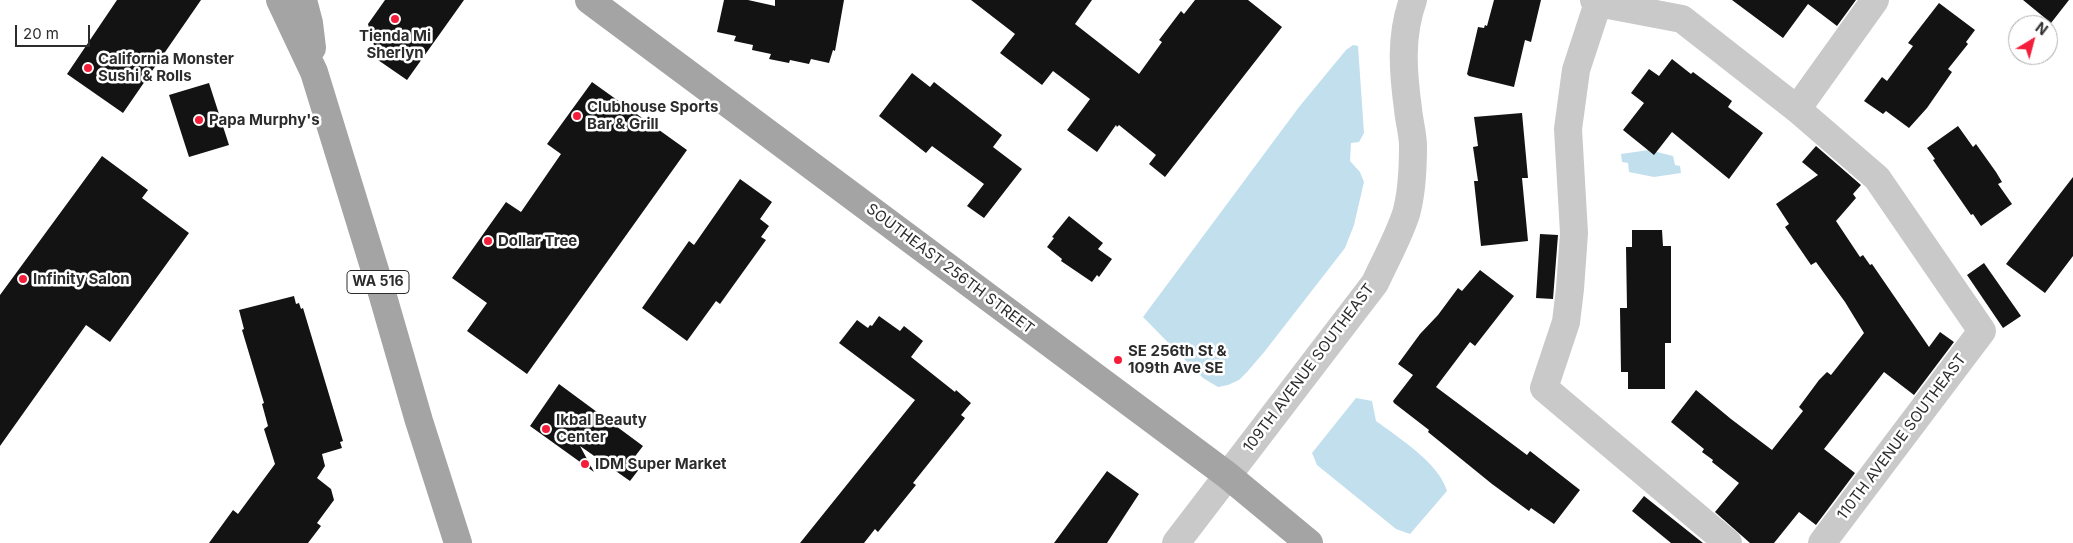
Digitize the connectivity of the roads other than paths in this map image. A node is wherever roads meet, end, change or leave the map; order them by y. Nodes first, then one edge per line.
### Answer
1 (280, 0) edge
2 (304, 0) edge
3 (1413, 0) edge
4 (1875, 0) edge
5 (595, 2) edge
6 (1596, 2) edge
7 (314, 72) junction
8 (1796, 109) junction
9 (1227, 476) junction
10 (458, 543) edge
11 (1176, 543) edge
12 (1309, 543) edge
13 (1728, 543) edge
14 (1822, 543) edge

1 - 7 main road, WA 516
2 - 7 main road, WA 516
3 - 9 street, 109TH AVENUE SOUTHEAST
4 - 8 street
5 - 9 main road, SOUTHEAST 256TH STREET
6 - 8 street
6 - 13 street
7 - 10 main road, WA 516
8 - 14 street, 110TH AVENUE SOUTHEAST
9 - 11 street, 109TH AVENUE SOUTHEAST
9 - 12 main road, SOUTHEAST 256TH STREET

